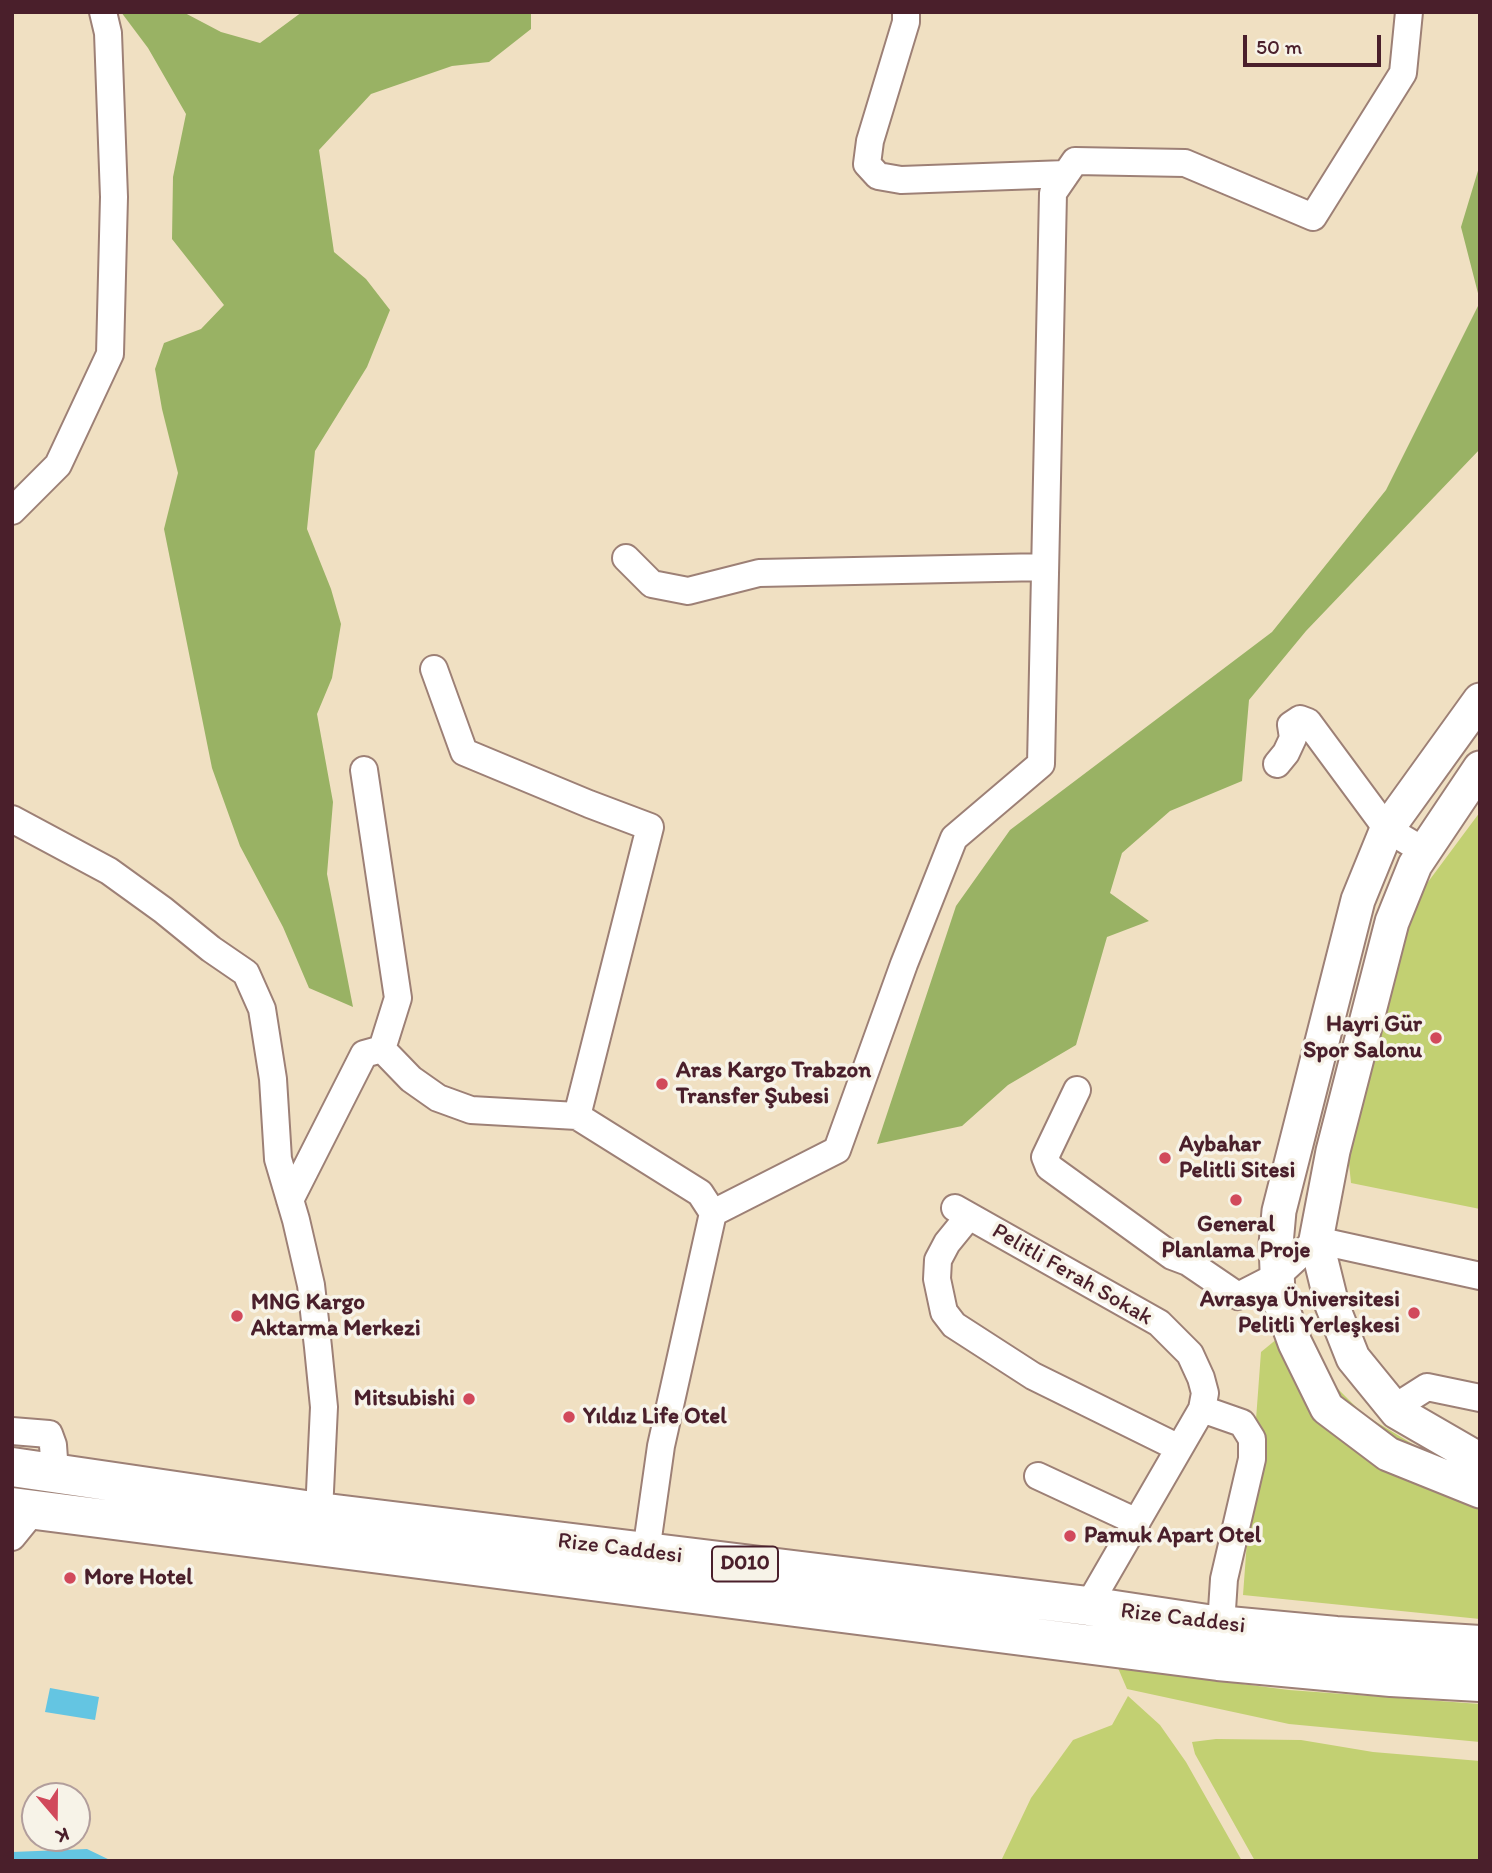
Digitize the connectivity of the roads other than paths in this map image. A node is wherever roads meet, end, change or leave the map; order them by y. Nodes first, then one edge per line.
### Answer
1 (103, 12) edge
2 (906, 12) edge
3 (1409, 12) edge
4 (1066, 174) junction
5 (12, 511) edge
6 (626, 558) dead end
7 (1045, 567) junction
8 (434, 668) dead end
9 (1480, 701) edge
10 (1277, 764) dead end
11 (1480, 768) edge
12 (364, 770) dead end
13 (12, 819) edge
14 (1387, 828) junction
15 (1424, 851) junction
16 (382, 1049) junction
17 (1077, 1090) dead end
18 (577, 1116) junction
19 (290, 1200) junction
20 (713, 1213) junction
21 (1316, 1240) junction
22 (1277, 1276) junction
23 (1480, 1276) edge
24 (1480, 1398) edge
25 (1394, 1408) junction
26 (1202, 1409) junction
27 (12, 1431) edge
28 (1179, 1448) junction
29 (1480, 1460) edge
30 (12, 1467) edge
31 (55, 1473) junction
32 (1038, 1476) dead end
33 (1480, 1491) edge
34 (319, 1512) junction
35 (19, 1518) edge
36 (1137, 1522) junction
37 (646, 1552) junction
38 (1088, 1606) junction
39 (1221, 1625) junction
40 (1480, 1645) edge
41 (1480, 1682) edge

1 - 5 street
2 - 4 street
3 - 4 street
4 - 7 street
6 - 7 street
7 - 20 street
8 - 18 street
9 - 14 main road
10 - 14 street
11 - 15 main road
12 - 16 street
13 - 19 street
14 - 15 street
14 - 22 main road
15 - 21 main road
16 - 18 street
16 - 19 street
17 - 22 street
18 - 20 street
19 - 34 street
20 - 37 street
21 - 22 street
21 - 23 street
21 - 25 main road
22 - 33 main road
24 - 25 street
25 - 29 main road
26 - 28 street
26 - 28 street, Pelitli Ferah Sokak
26 - 39 street
27 - 31 street
28 - 36 street
30 - 31 highway, Rize Caddesi / D010
31 - 34 highway, Rize Caddesi / D010
32 - 36 street
34 - 37 highway, Rize Caddesi / D010
35 - 41 highway, Rize Caddesi / D010
36 - 38 street
37 - 38 highway, Rize Caddesi / D010
38 - 39 highway, Rize Caddesi / D010
39 - 40 highway, Rize Caddesi / D010

